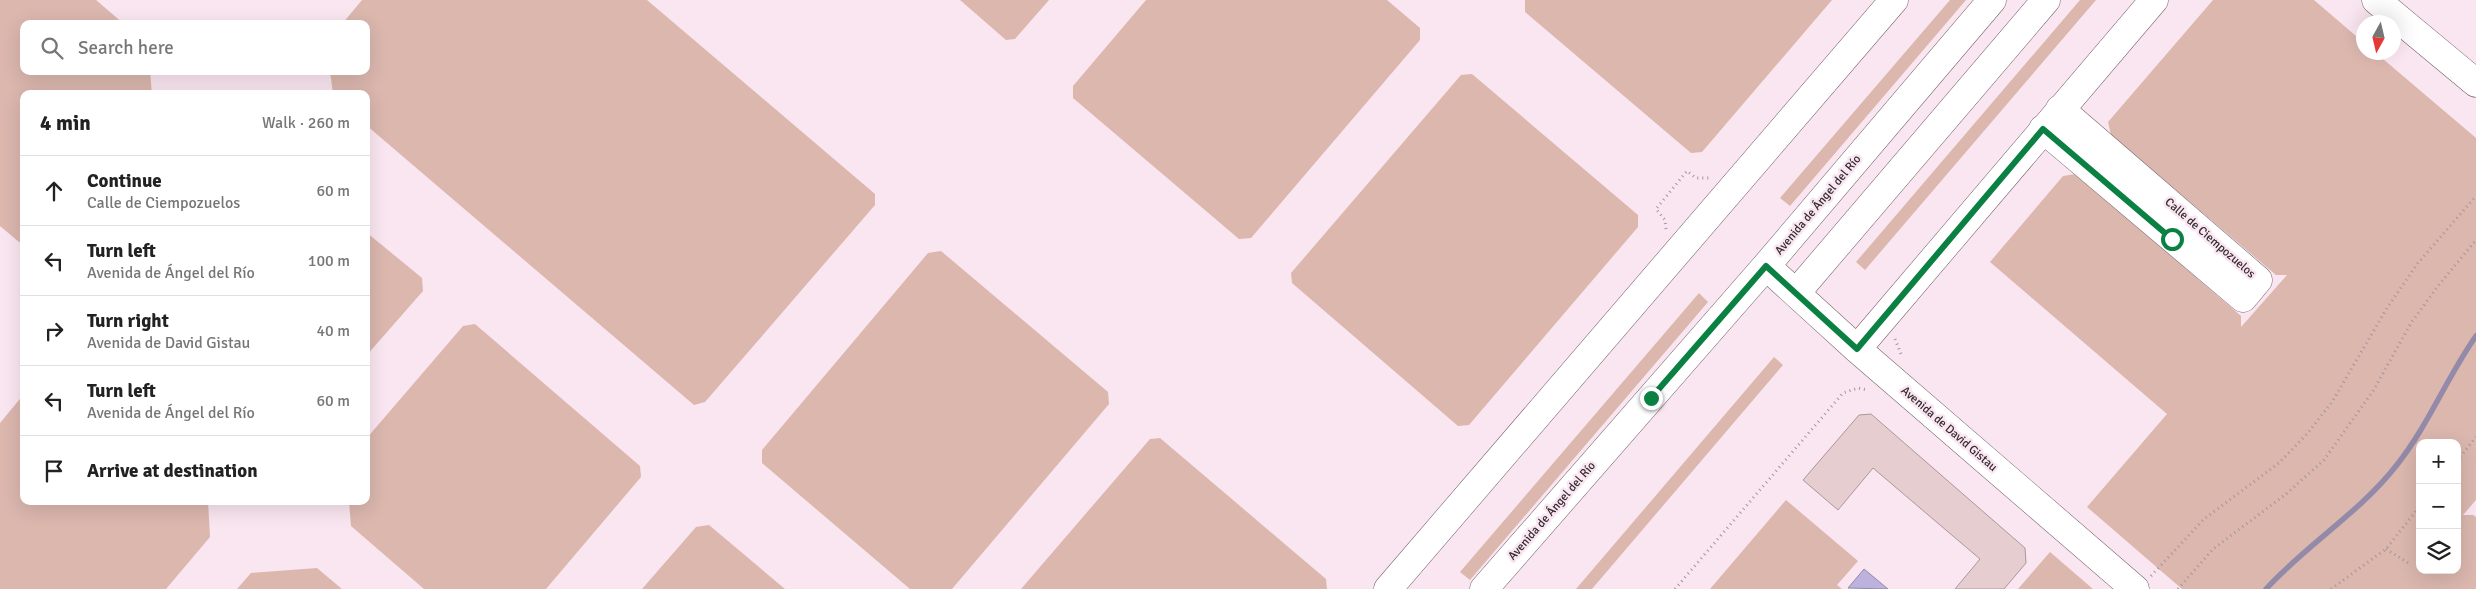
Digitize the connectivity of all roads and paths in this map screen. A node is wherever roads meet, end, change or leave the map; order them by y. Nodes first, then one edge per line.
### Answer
1 (1894, 0) edge
2 (1992, 0) edge
3 (2046, 0) edge
4 (2154, 0) edge
5 (2376, 0) edge
6 (2476, 83) edge
7 (2060, 109) junction
8 (2043, 129) junction
9 (2476, 196) edge
10 (2476, 240) edge
11 (1766, 266) junction
12 (1796, 292) junction
13 (1857, 349) junction
14 (1870, 391) dead end
15 (2476, 437) edge
16 (2461, 456) edge
17 (2416, 511) edge
18 (2386, 549) junction
19 (2410, 564) dead end
20 (2159, 567) dead end
21 (1388, 589) edge
22 (1484, 589) edge
23 (1675, 589) edge
24 (2134, 589) edge
25 (2178, 589) edge
26 (2332, 589) edge

1 - 21 street
2 - 11 street, Avenida de Ángel del Río
3 - 12 street
4 - 7 street
5 - 6 street
7 - 8 street
7 - 8 street, Calle de Ciempozuelos
8 - 13 street
9 - 20 path
10 - 25 path
11 - 12 street, Avenida de David Gistau
11 - 22 street, Avenida de Ángel del Río
12 - 13 street, Avenida de David Gistau
13 - 24 street, Avenida de David Gistau
14 - 23 path
15 - 16 path
17 - 18 path
18 - 19 path
18 - 26 path

